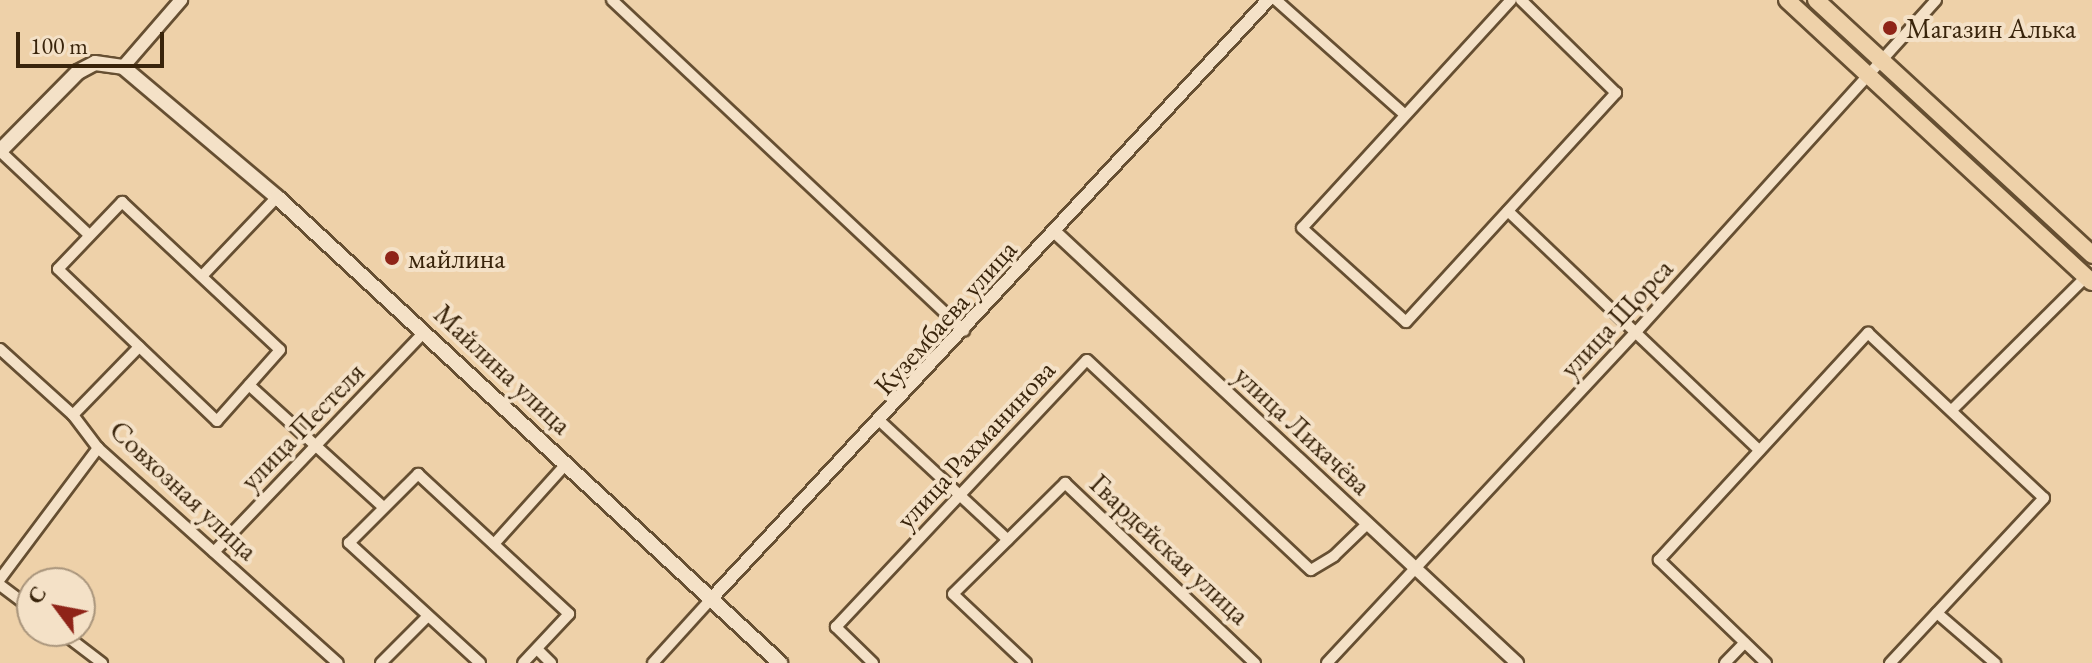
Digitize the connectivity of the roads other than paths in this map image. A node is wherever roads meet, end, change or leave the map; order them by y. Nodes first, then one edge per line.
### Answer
1 (181, 0) edge
2 (612, 0) edge
3 (1268, 0) edge
4 (1276, 0) edge
5 (1511, 0) edge
6 (1521, 0) edge
7 (1787, 0) edge
8 (1816, 0) edge
9 (1936, 0) edge
10 (1882, 61) junction
11 (123, 67) junction
12 (1870, 75) junction
13 (1403, 113) junction
14 (0, 151) edge
15 (277, 197) junction
16 (1508, 211) junction
17 (1055, 232) junction
18 (89, 235) junction
19 (2092, 255) edge
20 (202, 276) junction
21 (2089, 280) edge
22 (964, 331) junction
23 (1637, 331) junction
24 (424, 332) junction
25 (139, 347) junction
26 (0, 349) edge
27 (249, 385) junction
28 (1952, 410) junction
29 (73, 415) junction
30 (881, 422) junction
31 (316, 446) junction
32 (98, 448) junction
33 (1759, 450) junction
34 (567, 463) junction
35 (960, 495) junction
36 (383, 507) junction
37 (1368, 523) junction
38 (1008, 540) junction
39 (494, 544) junction
40 (214, 552) junction
41 (1417, 570) junction
42 (0, 582) edge
43 (16, 596) edge
44 (712, 598) junction
45 (1937, 613) junction
46 (428, 616) junction
47 (1744, 643) junction
48 (81, 647) edge
49 (537, 649) junction
50 (102, 663) edge
51 (338, 663) edge
52 (381, 663) edge
53 (480, 663) edge
54 (523, 663) edge
55 (551, 663) edge
56 (653, 663) edge
57 (780, 663) edge
58 (873, 663) edge
59 (1026, 663) edge
60 (1255, 663) edge
61 (1327, 663) edge
62 (1517, 663) edge
63 (1725, 663) edge
64 (1766, 663) edge
65 (1890, 663) edge
66 (1995, 663) edge

1 - 11 street
2 - 22 street
3 - 17 street, Кузембаева улица
4 - 13 street
5 - 13 street
6 - 16 street
7 - 12 main road
8 - 10 main road
9 - 10 street, улица Щорса
10 - 12 street, улица Щорса
10 - 19 main road
11 - 14 main road
11 - 15 main road, Майлина улица
12 - 21 main road
12 - 23 street, улица Щорса
13 - 16 street
14 - 18 street
15 - 20 street
15 - 24 main road, Майлина улица
16 - 23 street
17 - 22 street, Кузембаева улица
17 - 37 street, улица Лихачёва
18 - 20 street
18 - 25 street
20 - 27 street
21 - 28 street
22 - 30 street, Кузембаева улица
23 - 33 street
23 - 41 street, улица Щорса
24 - 31 street, улица Пестеля
24 - 34 main road, Майлина улица
25 - 27 street
25 - 29 street
26 - 29 street, Совхозная улица
27 - 31 street
28 - 33 street
28 - 45 street
29 - 32 street, Совхозная улица
30 - 35 street
30 - 44 street, Кузембаева улица
31 - 36 street
31 - 40 street, улица Пестеля
32 - 40 street, Совхозная улица
32 - 42 street
33 - 47 street
34 - 39 street
34 - 44 main road, Майлина улица
35 - 37 street, улица Рахманинова
35 - 38 street
35 - 58 street, улица Рахманинова
36 - 39 street
36 - 46 street
37 - 41 street, улица Лихачёва
38 - 59 street, Гвардейская улица
38 - 60 street, Гвардейская улица
39 - 49 street
40 - 51 street, Совхозная улица
41 - 61 street, улица Щорса
41 - 62 street, улица Лихачёва
42 - 43 street
44 - 56 street, Кузембаева улица
44 - 57 main road, Майлина улица
45 - 65 street
45 - 66 street
46 - 52 street
46 - 53 street
47 - 63 street
47 - 64 street
48 - 50 street
49 - 54 street
49 - 55 street

